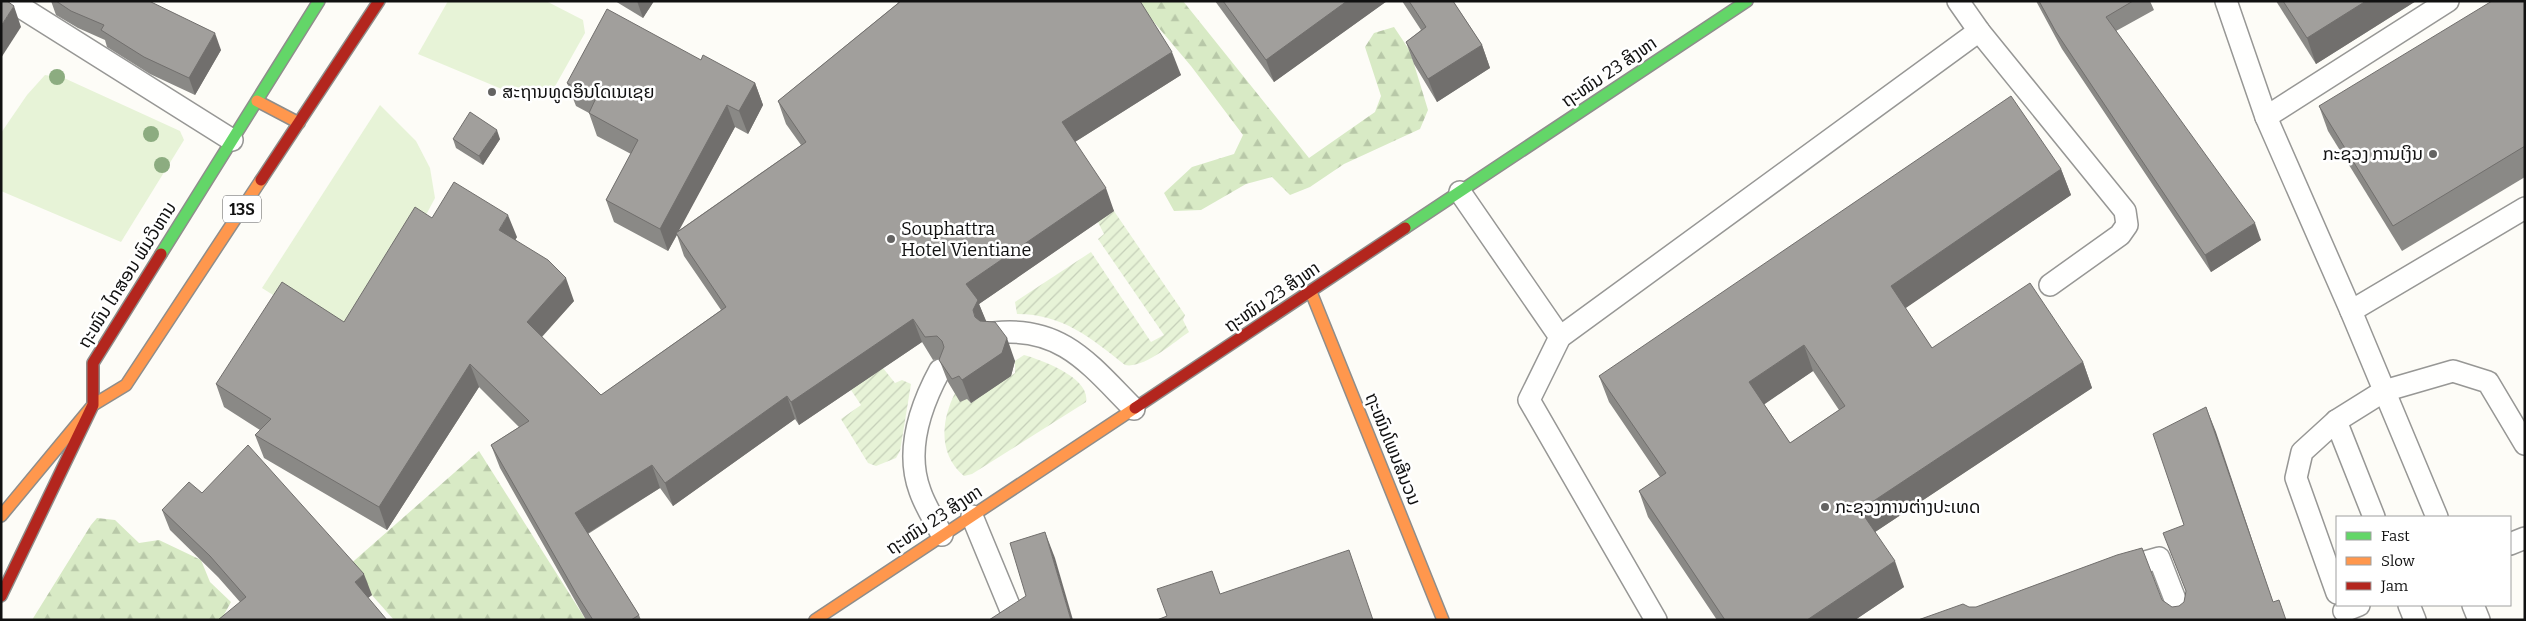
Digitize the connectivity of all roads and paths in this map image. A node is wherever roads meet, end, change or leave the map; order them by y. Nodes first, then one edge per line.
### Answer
1 (11, 1) edge
2 (319, 1) edge
3 (378, 1) edge
4 (1747, 1) edge
5 (1958, 1) edge
6 (2226, 1) edge
7 (2448, 1) edge
8 (1979, 32) junction
9 (257, 101) junction
10 (2266, 117) junction
11 (299, 123) junction
12 (232, 140) junction
13 (1460, 192) junction
14 (2525, 208) edge
15 (2050, 285) dead end
16 (1311, 292) junction
17 (2351, 311) junction
18 (994, 333) edge
19 (1560, 337) junction
20 (940, 370) edge
21 (2384, 391) junction
22 (93, 405) junction
23 (1134, 409) junction
24 (2336, 421) junction
25 (2525, 444) edge
26 (1, 516) edge
27 (972, 516) junction
28 (2374, 516) edge
29 (2437, 516) edge
30 (942, 535) junction
31 (2525, 538) edge
32 (2511, 544) edge
33 (2103, 575) edge
34 (2336, 581) edge
35 (1, 596) edge
36 (2409, 606) edge
37 (2473, 606) edge
38 (815, 620) edge
39 (1015, 620) edge
40 (1443, 620) edge
41 (1656, 620) edge
42 (2183, 620) edge
43 (2415, 620) edge
44 (2479, 620) edge

1 - 12 lane
2 - 9 main road, ຖະໜົນ ໄກສອນ ພົມວິຫານ / 13S
3 - 11 main road, 13S
4 - 13 main road, ຖະໜົນ 23 ສິງຫາ
5 - 8 lane
6 - 10 lane
7 - 10 lane
8 - 15 lane
8 - 19 lane
9 - 11 main road
9 - 12 main road, ຖະໜົນ ໄກສອນ ພົມວິຫານ / 13S
10 - 17 lane
11 - 22 main road, 13S
12 - 22 main road, ຖະໜົນ ໄກສອນ ພົມວິຫານ / 13S
13 - 16 main road, ຖະໜົນ 23 ສິງຫາ
13 - 19 lane
14 - 17 lane
16 - 23 main road, ຖະໜົນ 23 ສິງຫາ
16 - 40 main road, ຖະໜົນໂພນສີນວນ
17 - 21 lane
18 - 23 lane
19 - 41 lane
20 - 30 lane
21 - 24 lane
21 - 25 lane
21 - 29 lane
22 - 26 main road, 13S
22 - 35 main road, 13S
23 - 27 main road, ຖະໜົນ 23 ສິງຫາ
24 - 28 lane
24 - 34 lane
27 - 30 main road, ຖະໜົນ 23 ສິງຫາ
27 - 39 lane
30 - 38 main road, ຖະໜົນ 23 ສິງຫາ
31 - 32 lane
33 - 42 lane
36 - 43 lane
37 - 44 lane

